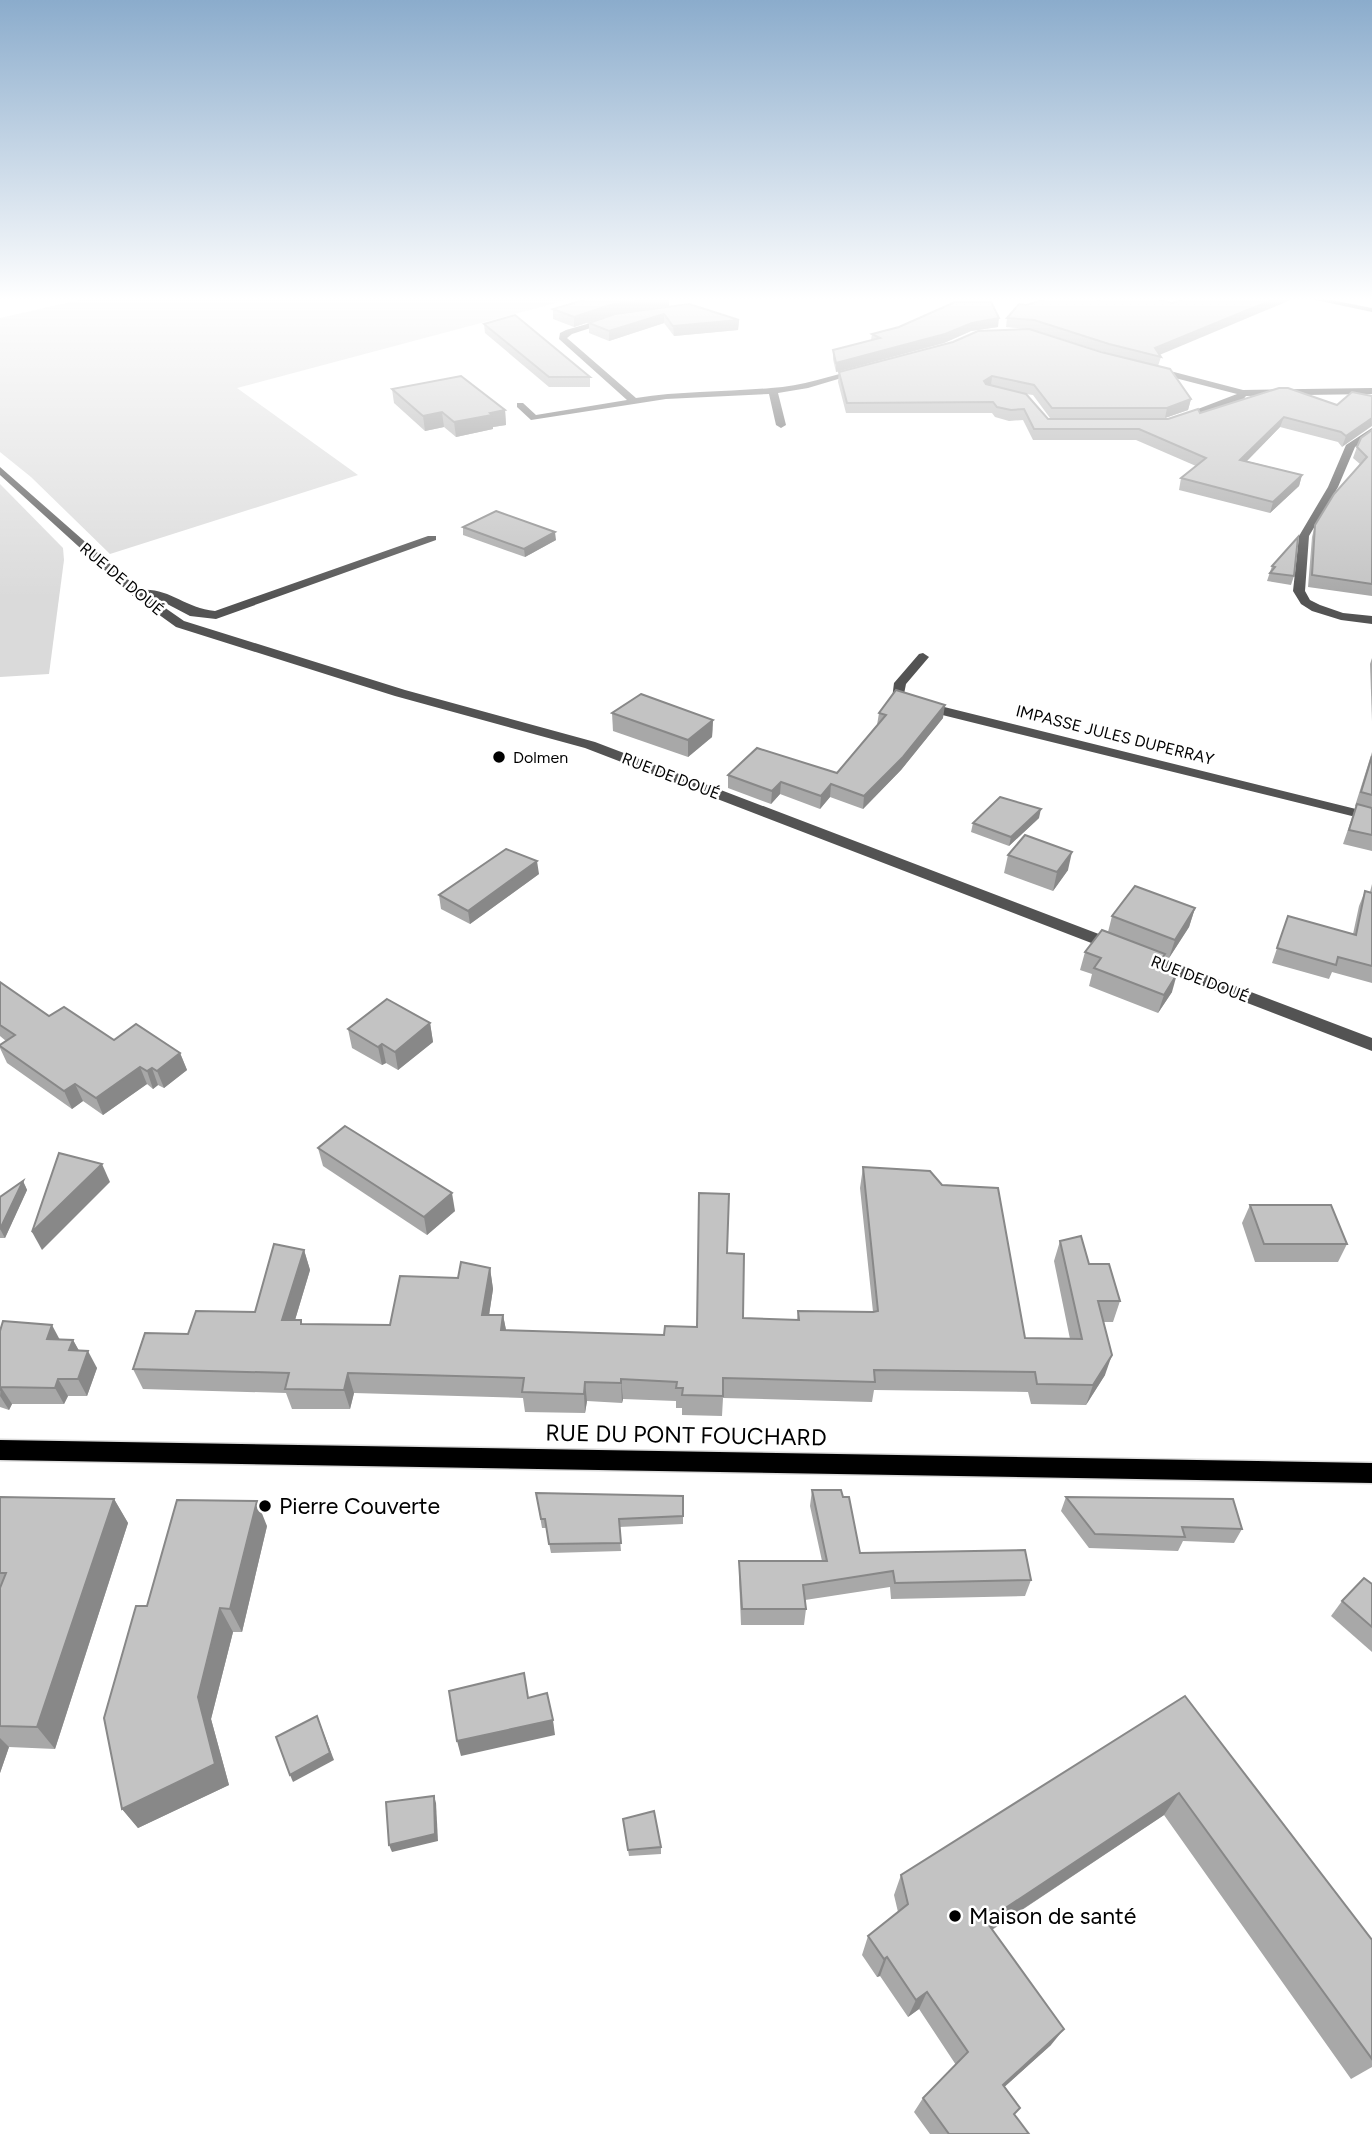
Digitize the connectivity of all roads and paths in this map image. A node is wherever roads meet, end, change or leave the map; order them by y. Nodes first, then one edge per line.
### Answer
1 (645, 399) edge
2 (775, 399) edge
3 (1238, 399) edge
4 (633, 400) joint
5 (520, 405) dead end
6 (1166, 424) edge
7 (781, 425) dead end
8 (1372, 431) edge
9 (0, 470) edge
10 (432, 538) dead end
11 (137, 594) junction
12 (1372, 620) edge
13 (923, 657) dead end
14 (1372, 817) edge
15 (1372, 1045) edge
16 (0, 1450) edge
17 (1372, 1473) edge

1 - 4 street
2 - 7 street
3 - 6 street
4 - 5 street
8 - 12 street
9 - 11 street, RUE DE DOUÉ
10 - 11 street
11 - 15 street, RUE DE DOUÉ
13 - 14 street, IMPASSE JULES DUPERRAY
16 - 17 main road, RUE DU PONT FOUCHARD

